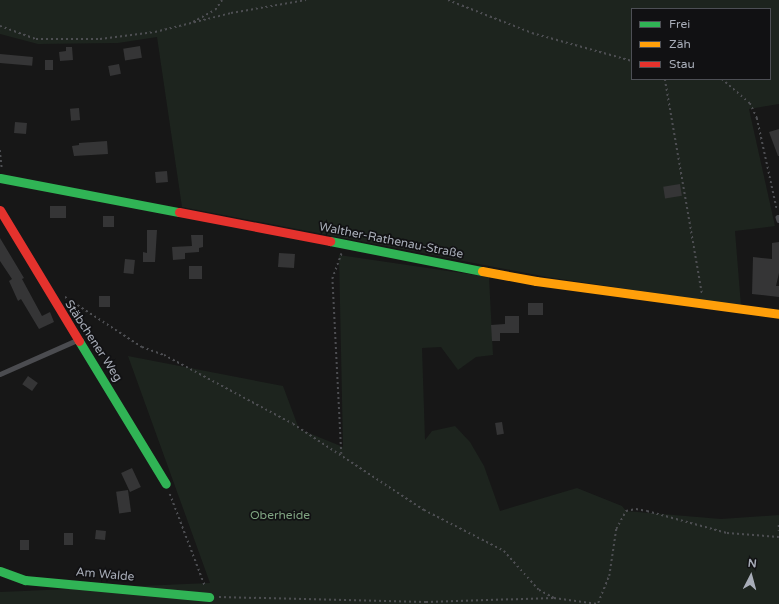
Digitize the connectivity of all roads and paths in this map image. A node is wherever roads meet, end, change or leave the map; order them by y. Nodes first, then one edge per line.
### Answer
1 (222, 0) edge
2 (306, 0) edge
3 (448, 0) edge
4 (190, 23) junction
5 (0, 26) edge
6 (631, 61) edge
7 (665, 80) edge
8 (723, 80) edge
9 (0, 150) edge
10 (1, 178) edge
11 (0, 210) edge
12 (779, 218) edge
13 (343, 244) junction
14 (58, 294) dead end
15 (703, 305) junction
16 (779, 314) edge
17 (77, 340) junction
18 (0, 374) edge
19 (341, 454) junction
20 (166, 484) joint
21 (779, 525) edge
22 (779, 531) edge
23 (779, 537) edge
24 (0, 571) edge
25 (209, 597) junction
26 (554, 598) junction
27 (598, 604) edge

1 - 4 path
2 - 4 path
3 - 6 path
4 - 5 path
7 - 15 path
8 - 12 path
9 - 10 path
10 - 13 street, Walther-Rathenau-Straße
11 - 17 street, Stäbchener Weg
13 - 15 street, Walther-Rathenau-Straße
13 - 19 path
14 - 19 path
15 - 16 street, Walther-Rathenau-Straße
17 - 18 lane
17 - 20 street, Stäbchener Weg
19 - 26 path
20 - 25 path
21 - 22 path
23 - 27 path
24 - 25 street, Am Walde
25 - 26 path
26 - 27 path

